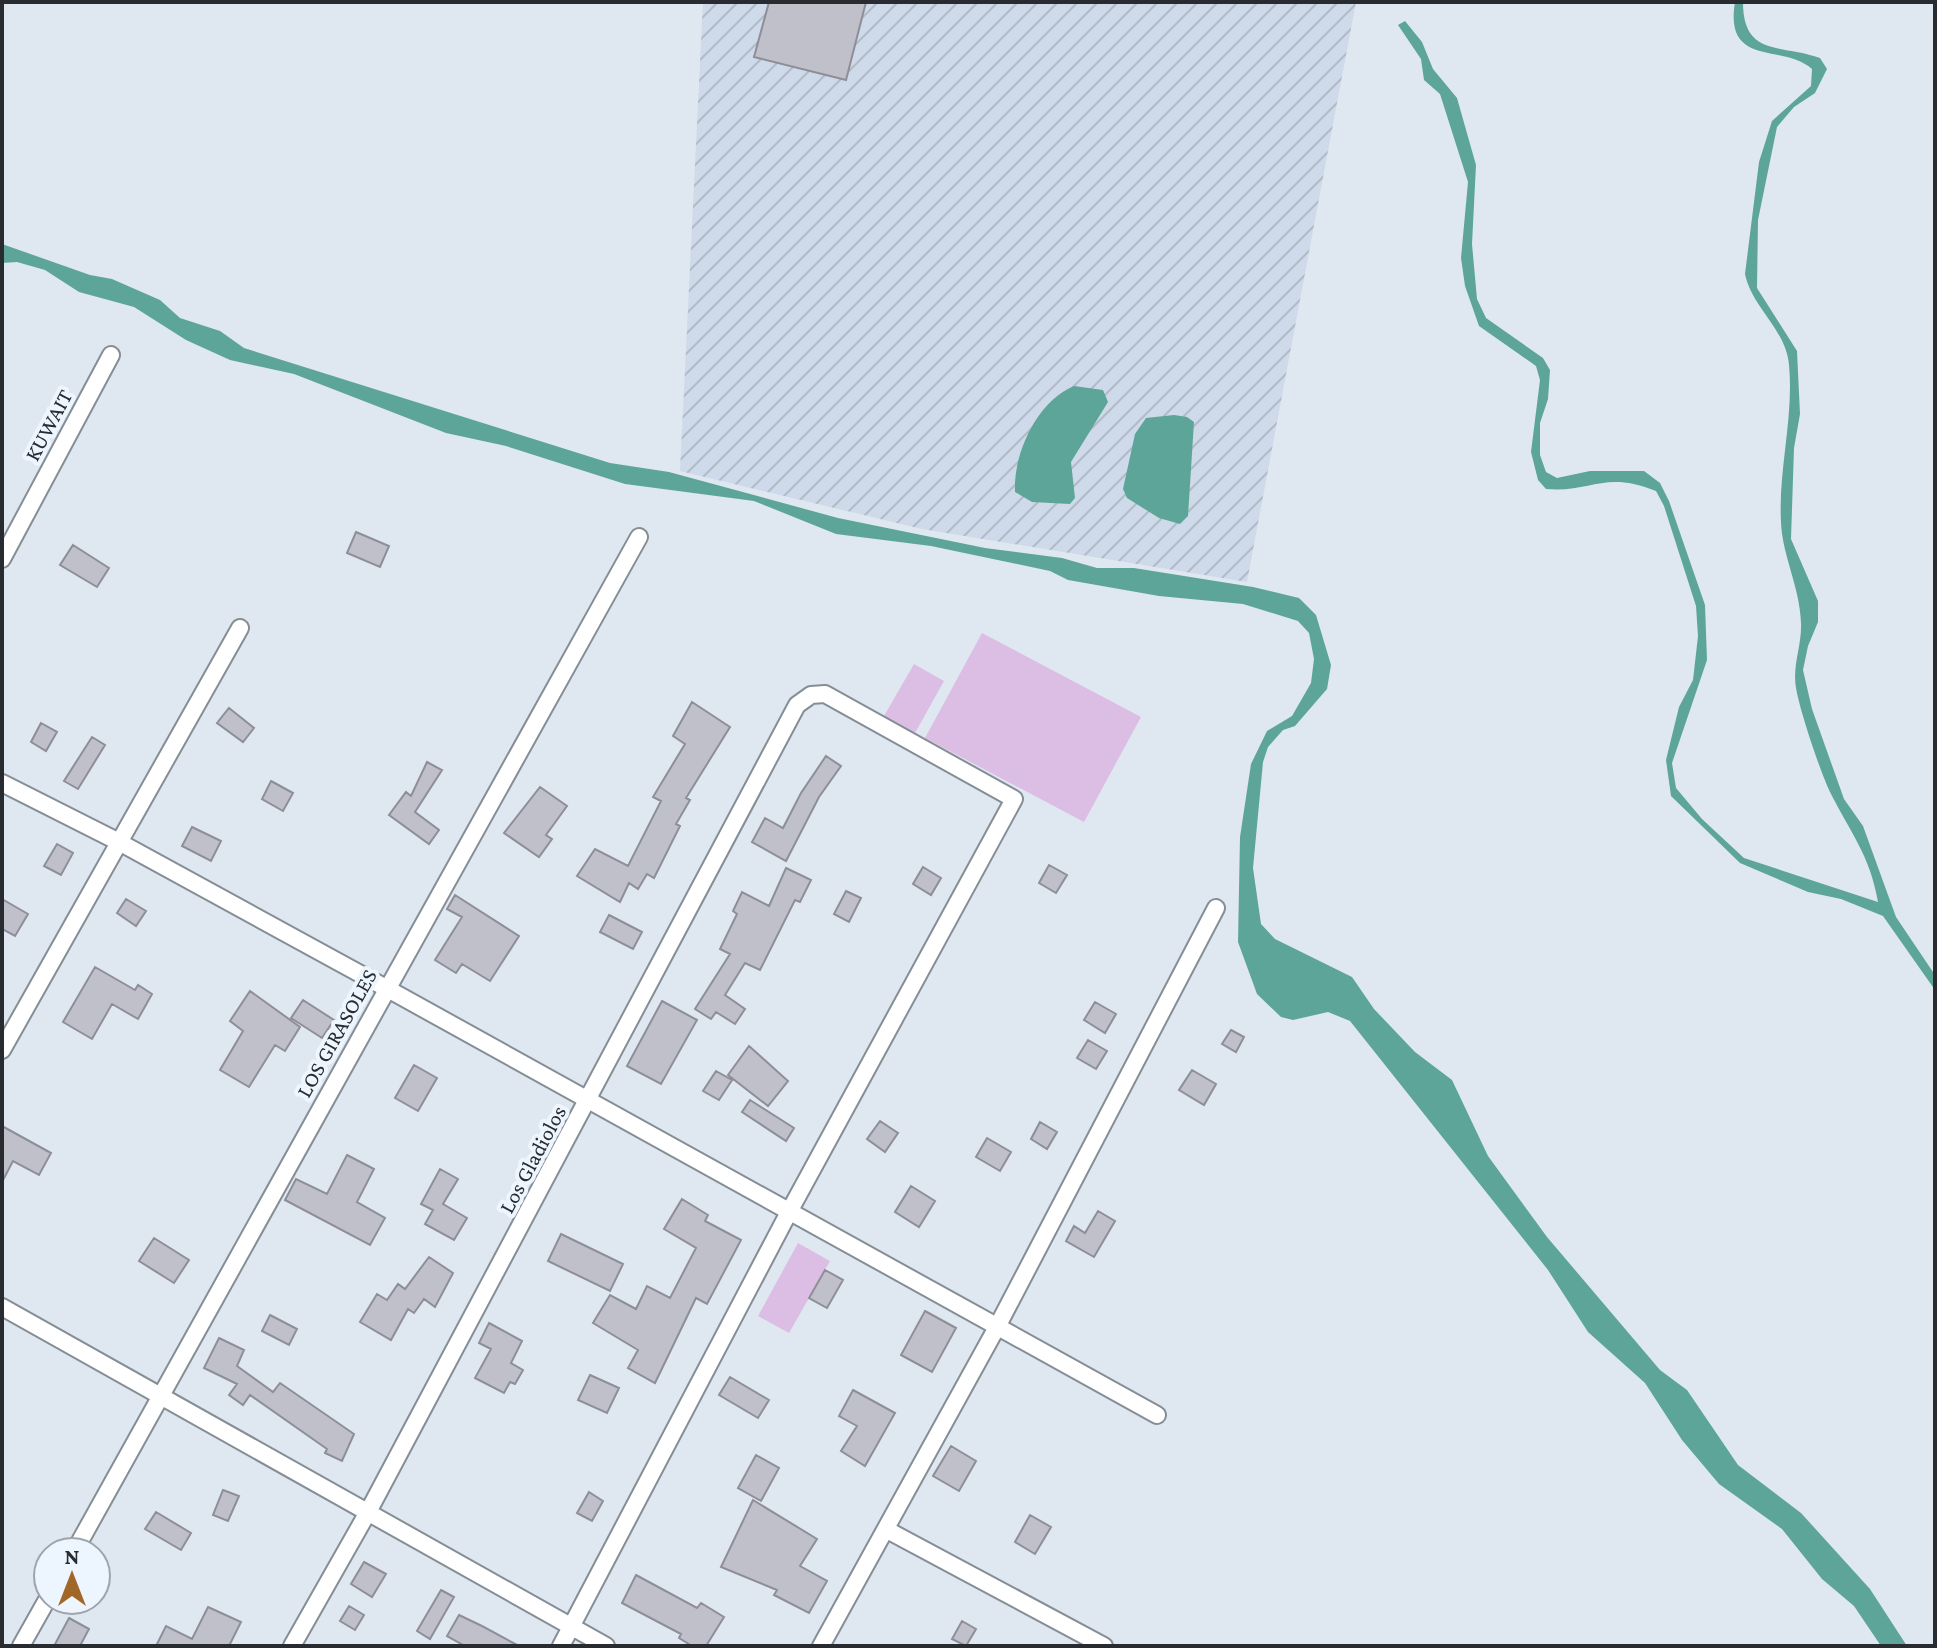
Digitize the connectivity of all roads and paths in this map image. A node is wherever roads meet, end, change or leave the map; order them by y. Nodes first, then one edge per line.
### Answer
1 (111, 355) dead end
2 (639, 537) dead end
3 (2, 559) edge
4 (240, 628) dead end
5 (2, 783) edge
6 (119, 842) junction
7 (1216, 908) dead end
8 (386, 988) junction
9 (2, 1050) edge
10 (588, 1101) junction
11 (789, 1212) junction
12 (2, 1307) edge
13 (997, 1327) junction
14 (161, 1397) junction
15 (1157, 1415) dead end
16 (368, 1512) junction
17 (887, 1530) junction
18 (83, 1536) edge
19 (38, 1616) edge
20 (571, 1627) junction
21 (21, 1646) edge
22 (292, 1646) edge
23 (561, 1646) edge
24 (606, 1646) edge
25 (821, 1646) edge
26 (1104, 1646) edge

1 - 3 street, KUWAIT
2 - 8 street, LOS GIRASOLES
4 - 6 street
5 - 6 street
6 - 8 street
6 - 9 street
7 - 13 street
8 - 10 street
8 - 14 street, LOS GIRASOLES
10 - 11 street
10 - 11 street, Los Gladiolos
10 - 16 street, Los Gladiolos
11 - 13 street
11 - 20 street
12 - 14 street
13 - 15 street
13 - 17 street
14 - 16 street
14 - 18 street, LOS GIRASOLES
16 - 20 street
16 - 22 street, Los Gladiolos
17 - 25 street
17 - 26 street
19 - 21 street
20 - 23 street
20 - 24 street

